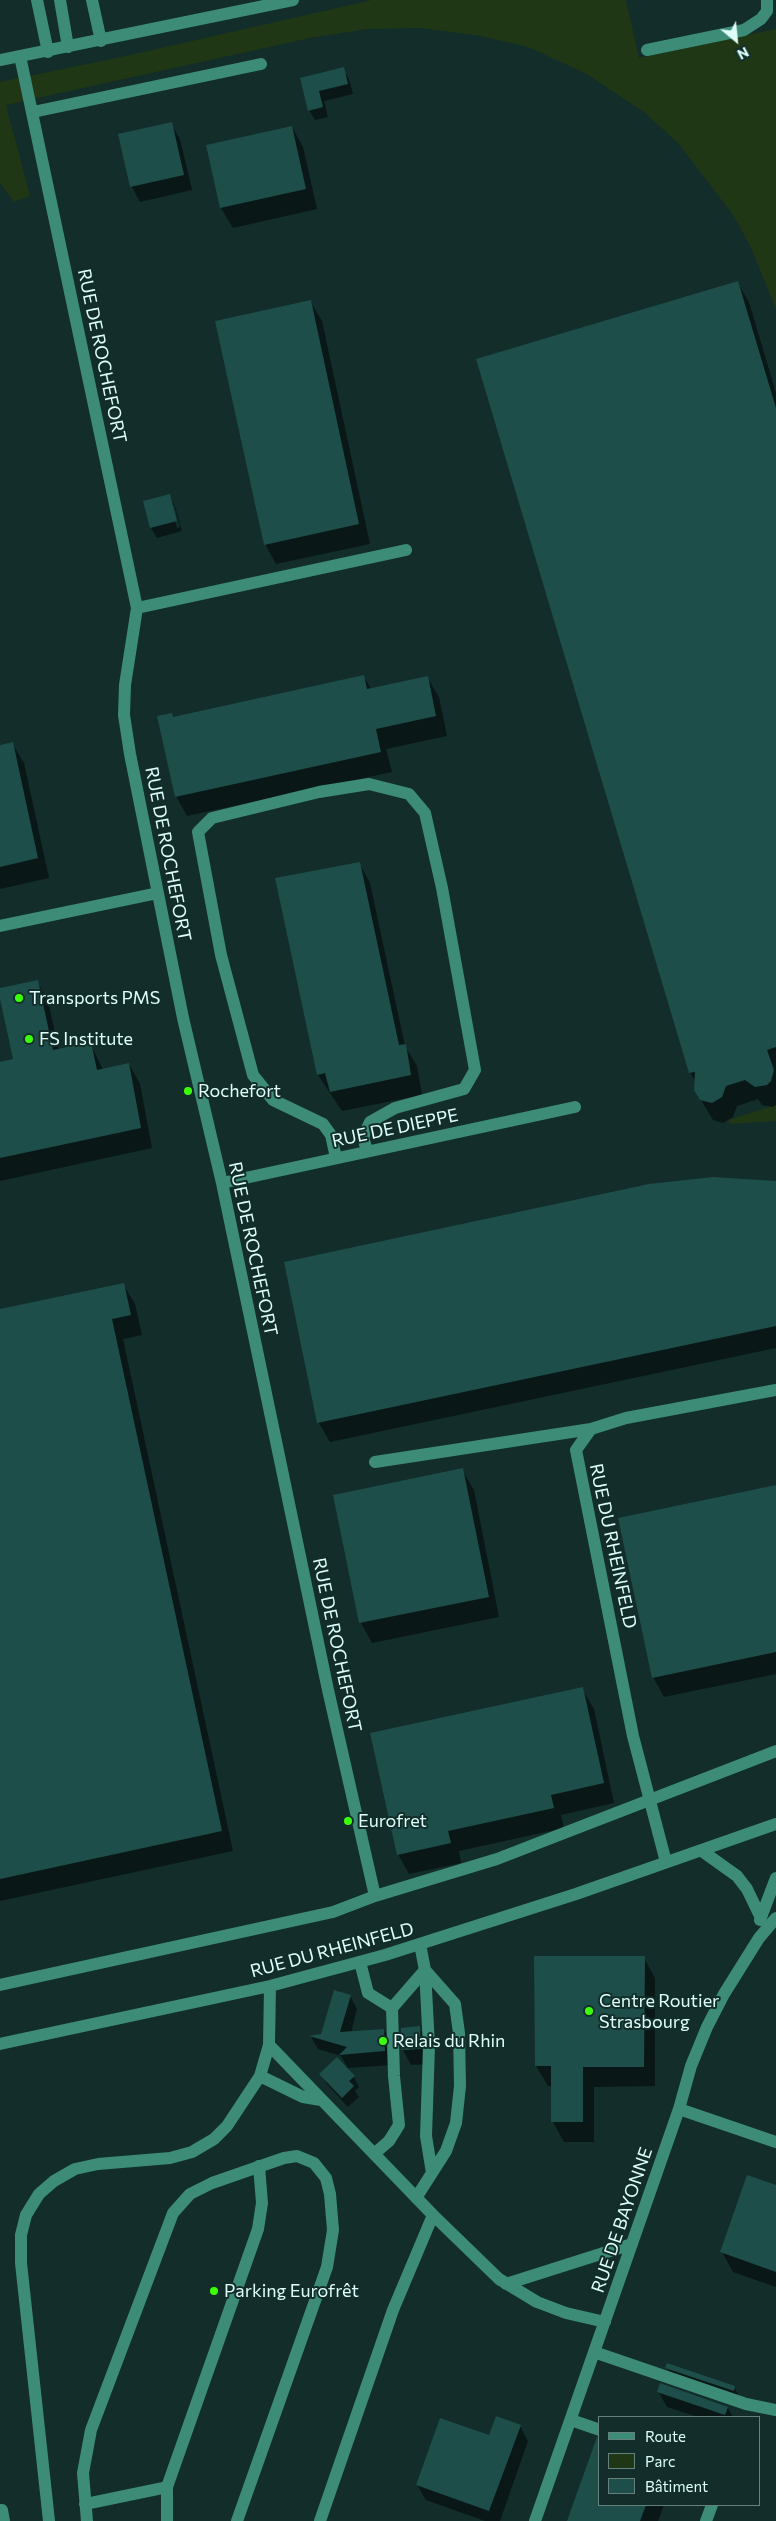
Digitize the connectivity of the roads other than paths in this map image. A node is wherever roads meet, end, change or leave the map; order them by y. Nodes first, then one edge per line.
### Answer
1 (36, 0) edge
2 (60, 0) edge
3 (92, 0) edge
4 (293, 0) edge
5 (767, 0) edge
6 (101, 41) junction
7 (68, 47) junction
8 (647, 50) dead end
9 (48, 52) junction
10 (20, 56) junction
11 (0, 60) edge
12 (261, 64) dead end
13 (32, 112) junction
14 (406, 550) dead end
15 (137, 608) junction
16 (158, 893) junction
17 (0, 926) edge
18 (575, 1107) dead end
19 (367, 1151) junction
20 (336, 1158) junction
21 (222, 1183) junction
22 (776, 1390) edge
23 (591, 1429) junction
24 (376, 1462) dead end
25 (776, 1751) edge
26 (649, 1800) junction
27 (776, 1824) edge
28 (702, 1851) junction
29 (666, 1862) junction
30 (776, 1878) edge
31 (375, 1896) junction
32 (760, 1916) junction
33 (776, 1918) edge
34 (759, 1938) junction
35 (420, 1944) junction
36 (360, 1962) junction
37 (425, 1970) junction
38 (0, 1985) edge
39 (270, 1986) junction
40 (392, 2008) junction
41 (0, 2044) edge
42 (269, 2045) junction
43 (260, 2076) junction
44 (321, 2100) junction
45 (679, 2109) junction
46 (776, 2142) edge
47 (374, 2154) junction
48 (259, 2166) junction
49 (432, 2173) junction
50 (416, 2198) junction
51 (433, 2215) junction
52 (632, 2244) junction
53 (506, 2284) junction
54 (605, 2322) junction
55 (594, 2352) junction
56 (776, 2410) edge
57 (570, 2420) junction
58 (598, 2429) edge
59 (167, 2487) junction
60 (85, 2504) junction
61 (712, 2506) edge
62 (49, 2521) edge
63 (87, 2521) edge
64 (167, 2521) edge
65 (237, 2521) edge
66 (320, 2521) edge
67 (535, 2521) edge
68 (706, 2521) edge

1 - 9 street
2 - 7 street
3 - 6 street
4 - 6 street
5 - 8 street
6 - 7 street
7 - 9 street
9 - 10 street
10 - 11 street
10 - 13 street, RUE DE ROCHEFORT
12 - 13 street
13 - 15 street, RUE DE ROCHEFORT
14 - 15 street
15 - 16 street, RUE DE ROCHEFORT
16 - 17 street
16 - 21 street, RUE DE ROCHEFORT
18 - 19 street, RUE DE DIEPPE
19 - 20 street, RUE DE DIEPPE
19 - 20 street
20 - 21 street, RUE DE DIEPPE
21 - 31 street, RUE DE ROCHEFORT
22 - 23 street
23 - 24 street
23 - 26 street, RUE DU RHEINFELD
25 - 26 street, RUE DU RHEINFELD
26 - 29 street, RUE DU RHEINFELD
26 - 31 street, RUE DU RHEINFELD
27 - 28 street, RUE DU RHEINFELD
28 - 29 street, RUE DU RHEINFELD
28 - 32 street, RUE DE BAYONNE
29 - 35 street, RUE DU RHEINFELD
30 - 32 street, RUE DE BAYONNE
31 - 38 street, RUE DU RHEINFELD
32 - 34 street, RUE DE BAYONNE
33 - 34 street, RUE DE BAYONNE
34 - 45 street, RUE DE BAYONNE
35 - 36 street, RUE DU RHEINFELD
35 - 37 street
36 - 39 street, RUE DU RHEINFELD
36 - 40 street
37 - 40 street
37 - 49 street
37 - 49 street
39 - 41 street, RUE DU RHEINFELD
39 - 42 street
40 - 47 street
42 - 43 street
42 - 44 street
43 - 44 street
43 - 62 street
44 - 47 street
45 - 46 street
45 - 52 street, RUE DE BAYONNE
47 - 50 street
48 - 59 street
48 - 60 street
48 - 65 street
49 - 50 street
50 - 51 street
51 - 53 street
51 - 66 street
52 - 53 street
52 - 54 street, RUE DE BAYONNE
53 - 54 street
54 - 55 street, RUE DE BAYONNE
55 - 56 street
55 - 57 street, RUE DE BAYONNE
57 - 58 street
57 - 67 street, RUE DE BAYONNE
59 - 60 street
59 - 64 street
60 - 63 street
61 - 68 street

